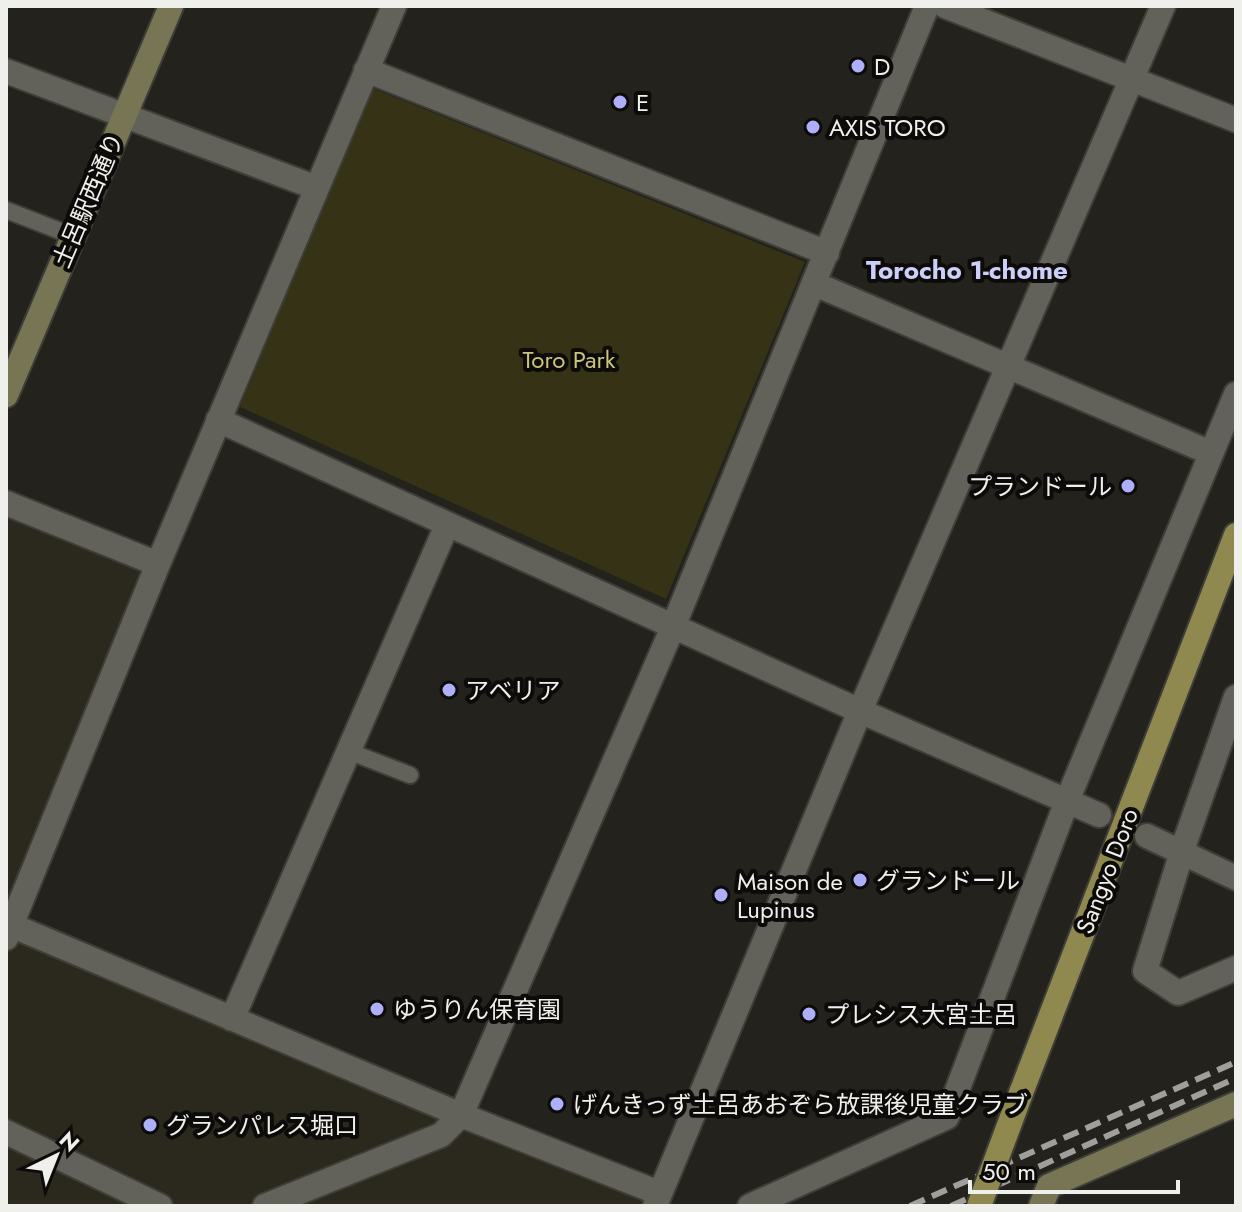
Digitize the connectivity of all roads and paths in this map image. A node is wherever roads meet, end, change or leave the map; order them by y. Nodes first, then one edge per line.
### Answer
1 (171, 6) edge
2 (394, 6) edge
3 (927, 6) edge
4 (945, 6) edge
5 (1163, 6) edge
6 (366, 70) junction
7 (6, 71) edge
8 (1132, 79) junction
9 (124, 115) junction
10 (1236, 120) edge
11 (317, 188) junction
12 (6, 210) edge
13 (73, 236) junction
14 (827, 253) junction
15 (815, 284) junction
16 (13, 358) edge
17 (1006, 367) junction
18 (1236, 394) edge
19 (6, 395) edge
20 (218, 420) junction
21 (1211, 453) junction
22 (6, 503) edge
23 (447, 525) junction
24 (1236, 535) edge
25 (158, 564) junction
26 (673, 627) junction
27 (1236, 697) edge
28 (860, 711) junction
29 (348, 751) junction
30 (410, 775) dead end
31 (1067, 801) junction
32 (1099, 815) dead end
33 (1147, 836) dead end
34 (1183, 851) junction
35 (1236, 878) edge
36 (8, 929) edge
37 (1236, 968) edge
38 (232, 1019) junction
39 (1232, 1111) edge
40 (461, 1115) junction
41 (6, 1132) edge
42 (657, 1199) edge
43 (160, 1206) edge
44 (265, 1206) edge
45 (750, 1206) edge
46 (979, 1206) edge
47 (1041, 1206) edge

1 - 9 street, 土呂駅西通り
2 - 6 street
3 - 14 street
4 - 8 street
5 - 8 street
6 - 11 street
6 - 14 street
7 - 9 street
8 - 10 street
8 - 17 street
9 - 11 street
9 - 13 street, 土呂駅西通り
11 - 20 street
12 - 13 lane
13 - 16 street, 土呂駅西通り
14 - 15 street
15 - 17 street
15 - 26 street
16 - 19 street, 土呂駅西通り
17 - 21 street
17 - 28 street
18 - 21 street
20 - 23 street
20 - 25 street
21 - 31 street
22 - 25 street
23 - 26 street
23 - 29 street
24 - 46 main road, Sangyo Doro, bridge
25 - 36 street
26 - 28 street
26 - 40 street
27 - 34 street
28 - 31 street
28 - 42 street
29 - 30 lane
29 - 38 street
31 - 32 street
31 - 45 street
33 - 34 street
34 - 35 street
34 - 37 street
36 - 38 street
38 - 40 street
39 - 47 street
40 - 42 street
40 - 44 street
41 - 43 street

